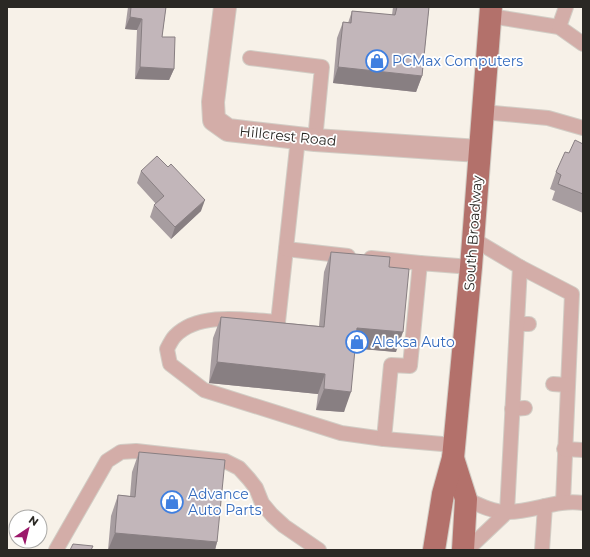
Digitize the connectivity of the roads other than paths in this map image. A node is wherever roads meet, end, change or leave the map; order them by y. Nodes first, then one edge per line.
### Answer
1 (225, 7) edge
2 (566, 7) edge
3 (491, 11) edge
4 (559, 27) junction
5 (583, 44) edge
6 (250, 58) dead end
7 (483, 112) junction
8 (583, 128) edge
9 (306, 139) junction
10 (479, 151) junction
11 (473, 240) junction
12 (286, 250) junction
13 (420, 263) junction
14 (471, 267) junction
15 (520, 267) junction
16 (577, 310) edge
17 (553, 384) dead end
18 (568, 385) junction
19 (384, 439) junction
20 (560, 440) junction
21 (583, 450) edge
22 (454, 452) junction
23 (466, 499) junction
24 (562, 502) junction
25 (583, 504) edge
26 (545, 506) junction
27 (507, 512) junction
28 (56, 550) edge
29 (319, 550) edge
30 (434, 550) edge
31 (463, 550) edge
32 (467, 550) edge
33 (542, 550) edge

1 - 9 street, Hillcrest Road
2 - 4 lane
3 - 4 lane
3 - 7 main road, South Broadway
4 - 5 lane
6 - 9 lane
7 - 8 lane
7 - 10 main road, South Broadway
9 - 10 street, Hillcrest Road
9 - 12 lane
10 - 11 main road, South Broadway
11 - 14 main road, South Broadway
11 - 15 lane
12 - 13 lane
12 - 19 lane
13 - 14 lane
13 - 19 lane
14 - 22 main road, South Broadway
15 - 16 lane
15 - 27 lane
16 - 18 lane
17 - 18 lane
18 - 20 lane
19 - 22 lane
20 - 21 lane
20 - 24 lane
22 - 23 main road, South Broadway
22 - 30 main road, South Broadway
23 - 27 lane
23 - 31 main road, South Broadway
24 - 25 lane
24 - 26 lane
26 - 27 lane
26 - 33 lane
27 - 32 lane
28 - 29 lane

